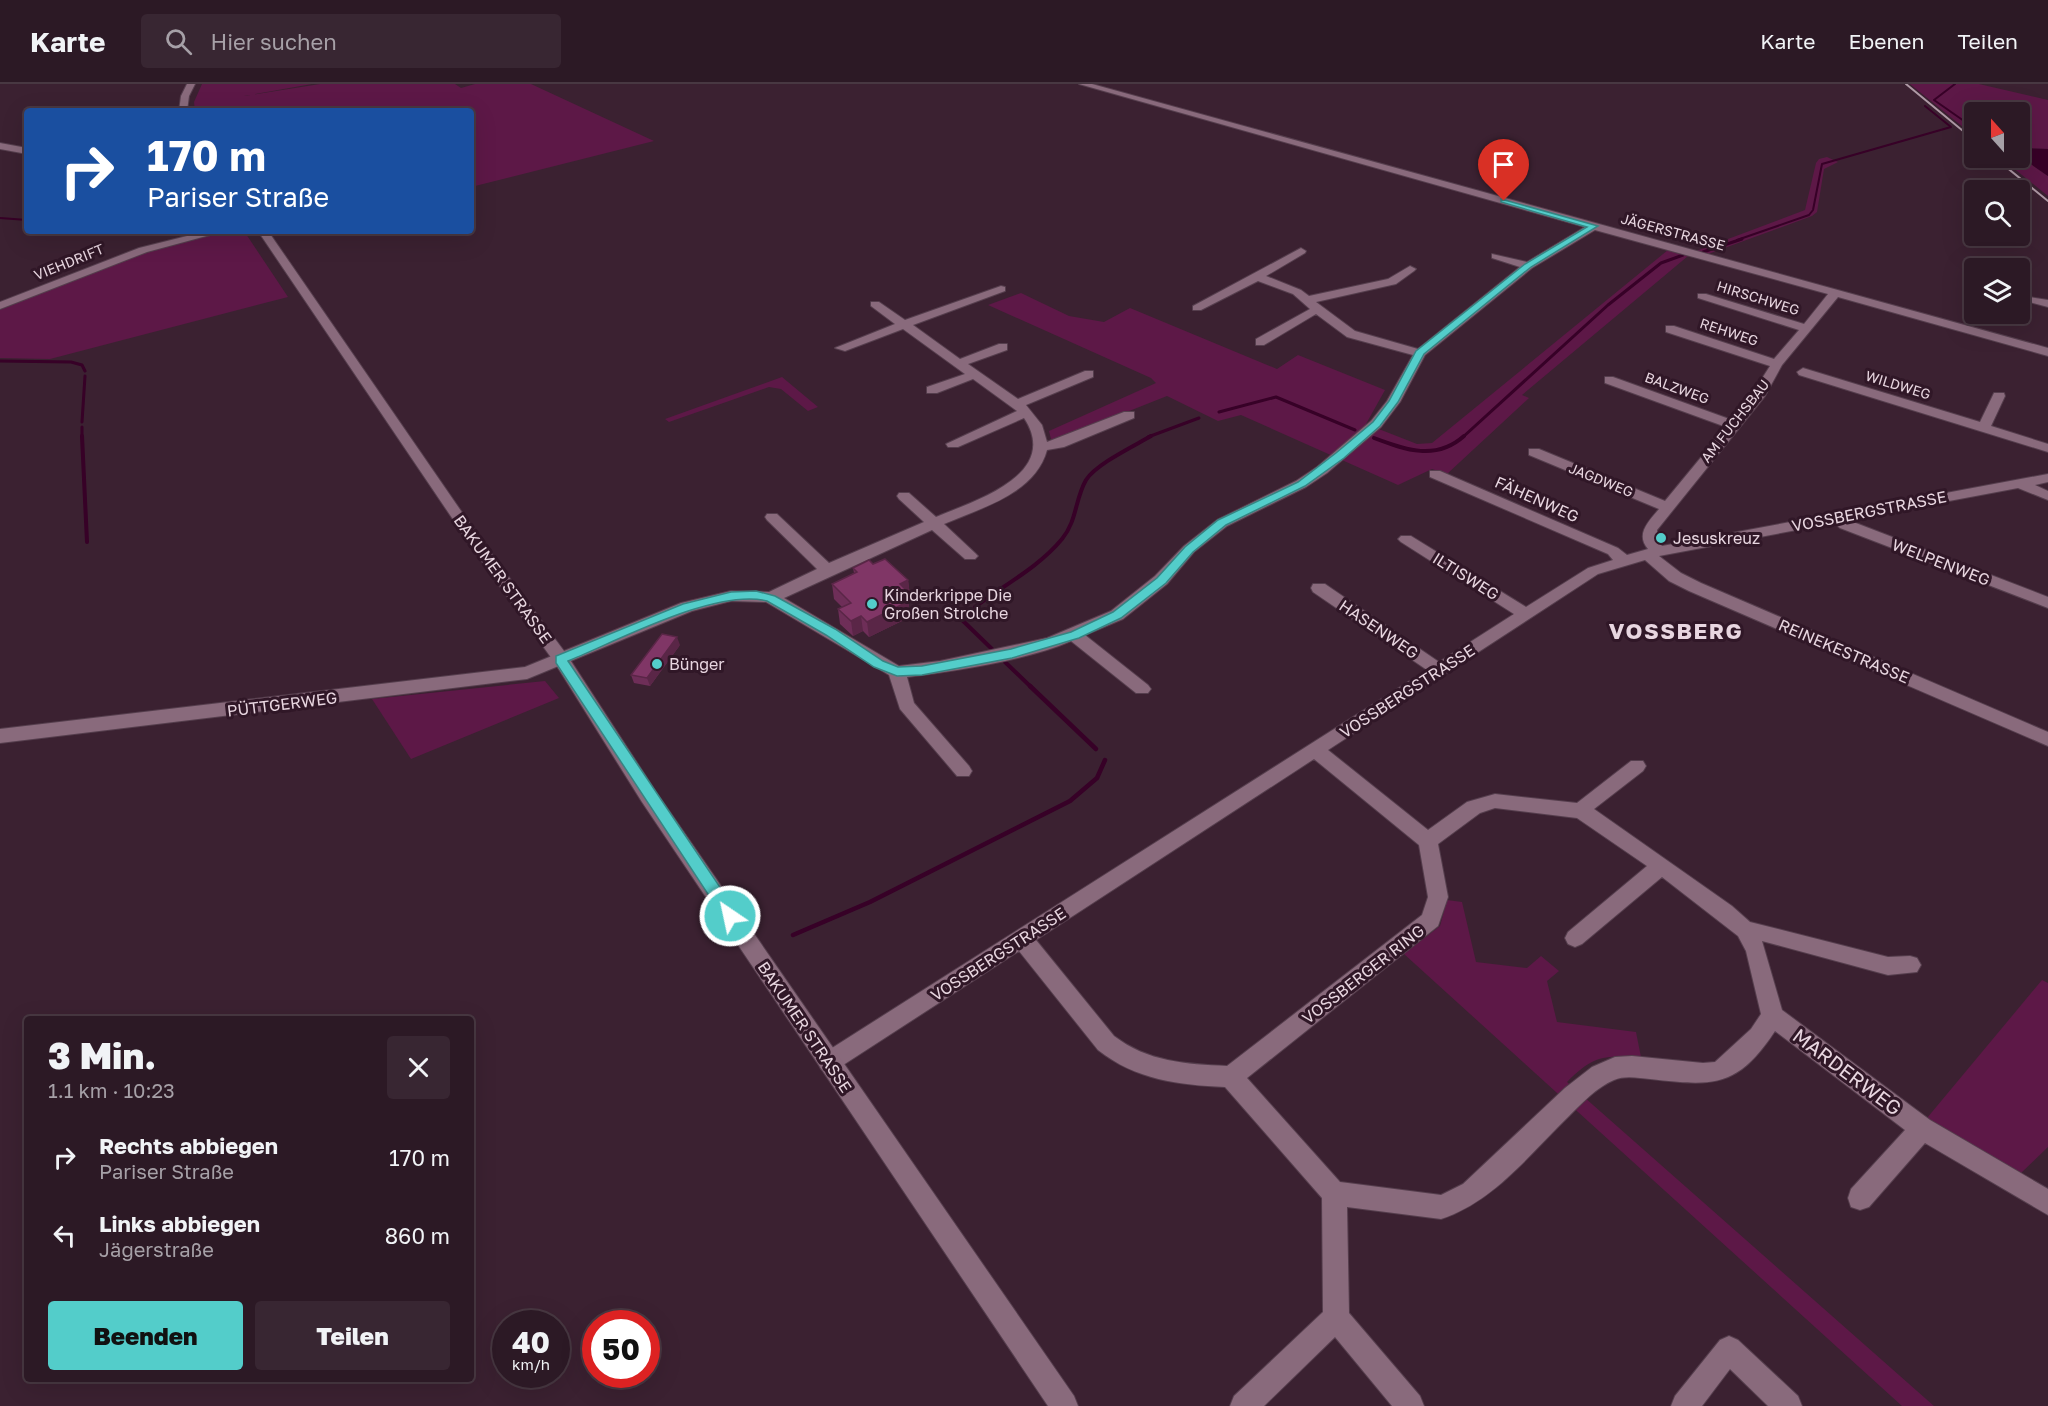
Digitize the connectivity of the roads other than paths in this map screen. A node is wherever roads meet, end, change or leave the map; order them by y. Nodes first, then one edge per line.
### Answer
1 (190, 84) edge
2 (1083, 84) edge
3 (184, 108) edge
4 (0, 146) edge
5 (24, 150) edge
6 (1594, 226) junction
7 (208, 234) edge
8 (265, 234) edge
9 (1301, 251) dead end
10 (1497, 256) dead end
11 (1528, 266) junction
12 (1410, 269) dead end
13 (1257, 277) junction
14 (1001, 289) dead end
15 (1835, 293) junction
16 (1701, 296) dead end
17 (2030, 299) edge
18 (1309, 300) junction
19 (875, 304) dead end
20 (2048, 304) edge
21 (0, 306) edge
22 (1197, 308) dead end
23 (1320, 310) junction
24 (905, 325) junction
25 (1670, 328) dead end
26 (1805, 328) junction
27 (1260, 342) dead end
28 (1003, 346) dead end
29 (841, 348) dead end
30 (2048, 352) edge
31 (1420, 353) junction
32 (960, 363) junction
33 (1777, 364) junction
34 (1803, 372) dead end
35 (975, 374) junction
36 (1089, 374) dead end
37 (1610, 380) dead end
38 (933, 390) dead end
39 (1999, 396) dead end
40 (1023, 408) junction
41 (1129, 415) dead end
42 (1734, 425) junction
43 (1984, 427) junction
44 (953, 444) dead end
45 (1042, 447) junction
46 (2048, 448) edge
47 (1534, 452) dead end
48 (1435, 474) dead end
49 (2048, 478) edge
50 (2019, 483) junction
51 (903, 496) dead end
52 (2048, 496) edge
53 (1667, 507) junction
54 (772, 517) dead end
55 (1836, 517) junction
56 (934, 523) junction
57 (1406, 539) dead end
58 (1652, 552) junction
59 (970, 556) dead end
60 (1623, 560) junction
61 (827, 570) junction
62 (1318, 588) dead end
63 (771, 598) junction
64 (2048, 603) edge
65 (1526, 614) junction
66 (1075, 635) junction
67 (561, 659) junction
68 (1439, 670) junction
69 (897, 672) junction
70 (1143, 689) dead end
71 (0, 736) edge
72 (2048, 739) edge
73 (1315, 750) junction
74 (1637, 766) dead end
75 (963, 771) dead end
76 (1581, 811) junction
77 (1428, 840) junction
78 (1661, 866) junction
79 (1745, 930) junction
80 (1575, 938) dead end
81 (1022, 939) junction
82 (1910, 965) dead end
83 (1773, 1016) junction
84 (829, 1062) junction
85 (1231, 1077) junction
86 (1922, 1128) junction
87 (1334, 1192) junction
88 (1860, 1198) dead end
89 (2048, 1203) edge
90 (1336, 1318) junction
91 (1064, 1406) edge
92 (1244, 1406) edge
93 (1410, 1406) edge
94 (1685, 1406) edge
95 (1788, 1406) edge

1 - 3 street
2 - 6 street, JÄGERSTRASSE
4 - 5 street
6 - 11 street
6 - 15 street, JÄGERSTRASSE
7 - 21 street, VIEHDRIFT
8 - 67 street, BAKUMER STRASSE
9 - 13 street
10 - 11 street
11 - 31 street
12 - 18 street
13 - 18 street
13 - 22 street
14 - 24 street
15 - 26 street, AM FUCHSBAU
15 - 30 street, JÄGERSTRASSE
16 - 26 street, HIRSCHWEG
17 - 20 street
18 - 23 street
19 - 24 street
23 - 27 street
23 - 31 street
24 - 29 street
24 - 32 street
25 - 33 street, REHWEG
26 - 33 street, AM FUCHSBAU
28 - 32 street
31 - 66 street
32 - 35 street
33 - 42 street, AM FUCHSBAU
34 - 43 street, WILDWEG
35 - 38 street
35 - 40 street
36 - 40 street
37 - 42 street, BALZWEG
39 - 43 street
40 - 44 street
40 - 45 street
41 - 45 street
42 - 53 street, AM FUCHSBAU
43 - 46 street, WILDWEG
45 - 56 street
47 - 53 street, JAGDWEG
48 - 60 street, FÄHENWEG
49 - 50 street, VOSSBERGSTRASSE
50 - 52 street
50 - 55 street, VOSSBERGSTRASSE
51 - 56 street
53 - 58 street, AM FUCHSBAU
54 - 61 street
55 - 58 street, VOSSBERGSTRASSE
55 - 64 street, WELPENWEG
56 - 59 street
56 - 61 street
57 - 65 street, ILTISWEG
58 - 60 street, VOSSBERGSTRASSE
58 - 72 street, REINEKESTRASSE
60 - 65 street, VOSSBERGSTRASSE
61 - 63 street
62 - 68 street, HASENWEG
63 - 67 street, PÜTTGERWEG
63 - 69 street
65 - 68 street, VOSSBERGSTRASSE
66 - 69 street
66 - 70 street
67 - 71 street, PÜTTGERWEG
67 - 84 street, BAKUMER STRASSE
68 - 73 street, VOSSBERGSTRASSE
69 - 75 street
73 - 77 street
73 - 81 street, VOSSBERGSTRASSE
74 - 76 street
76 - 77 street
76 - 78 street
77 - 85 street, VOSSBERGER RING
78 - 79 street
78 - 80 street
79 - 82 street
79 - 83 street
81 - 84 street, VOSSBERGSTRASSE
81 - 85 street
83 - 86 street, MARDERWEG
83 - 87 street
84 - 91 street, BAKUMER STRASSE
85 - 87 street
86 - 88 street
86 - 89 street, MARDERWEG
87 - 90 street
90 - 92 street
90 - 93 street
94 - 95 street

